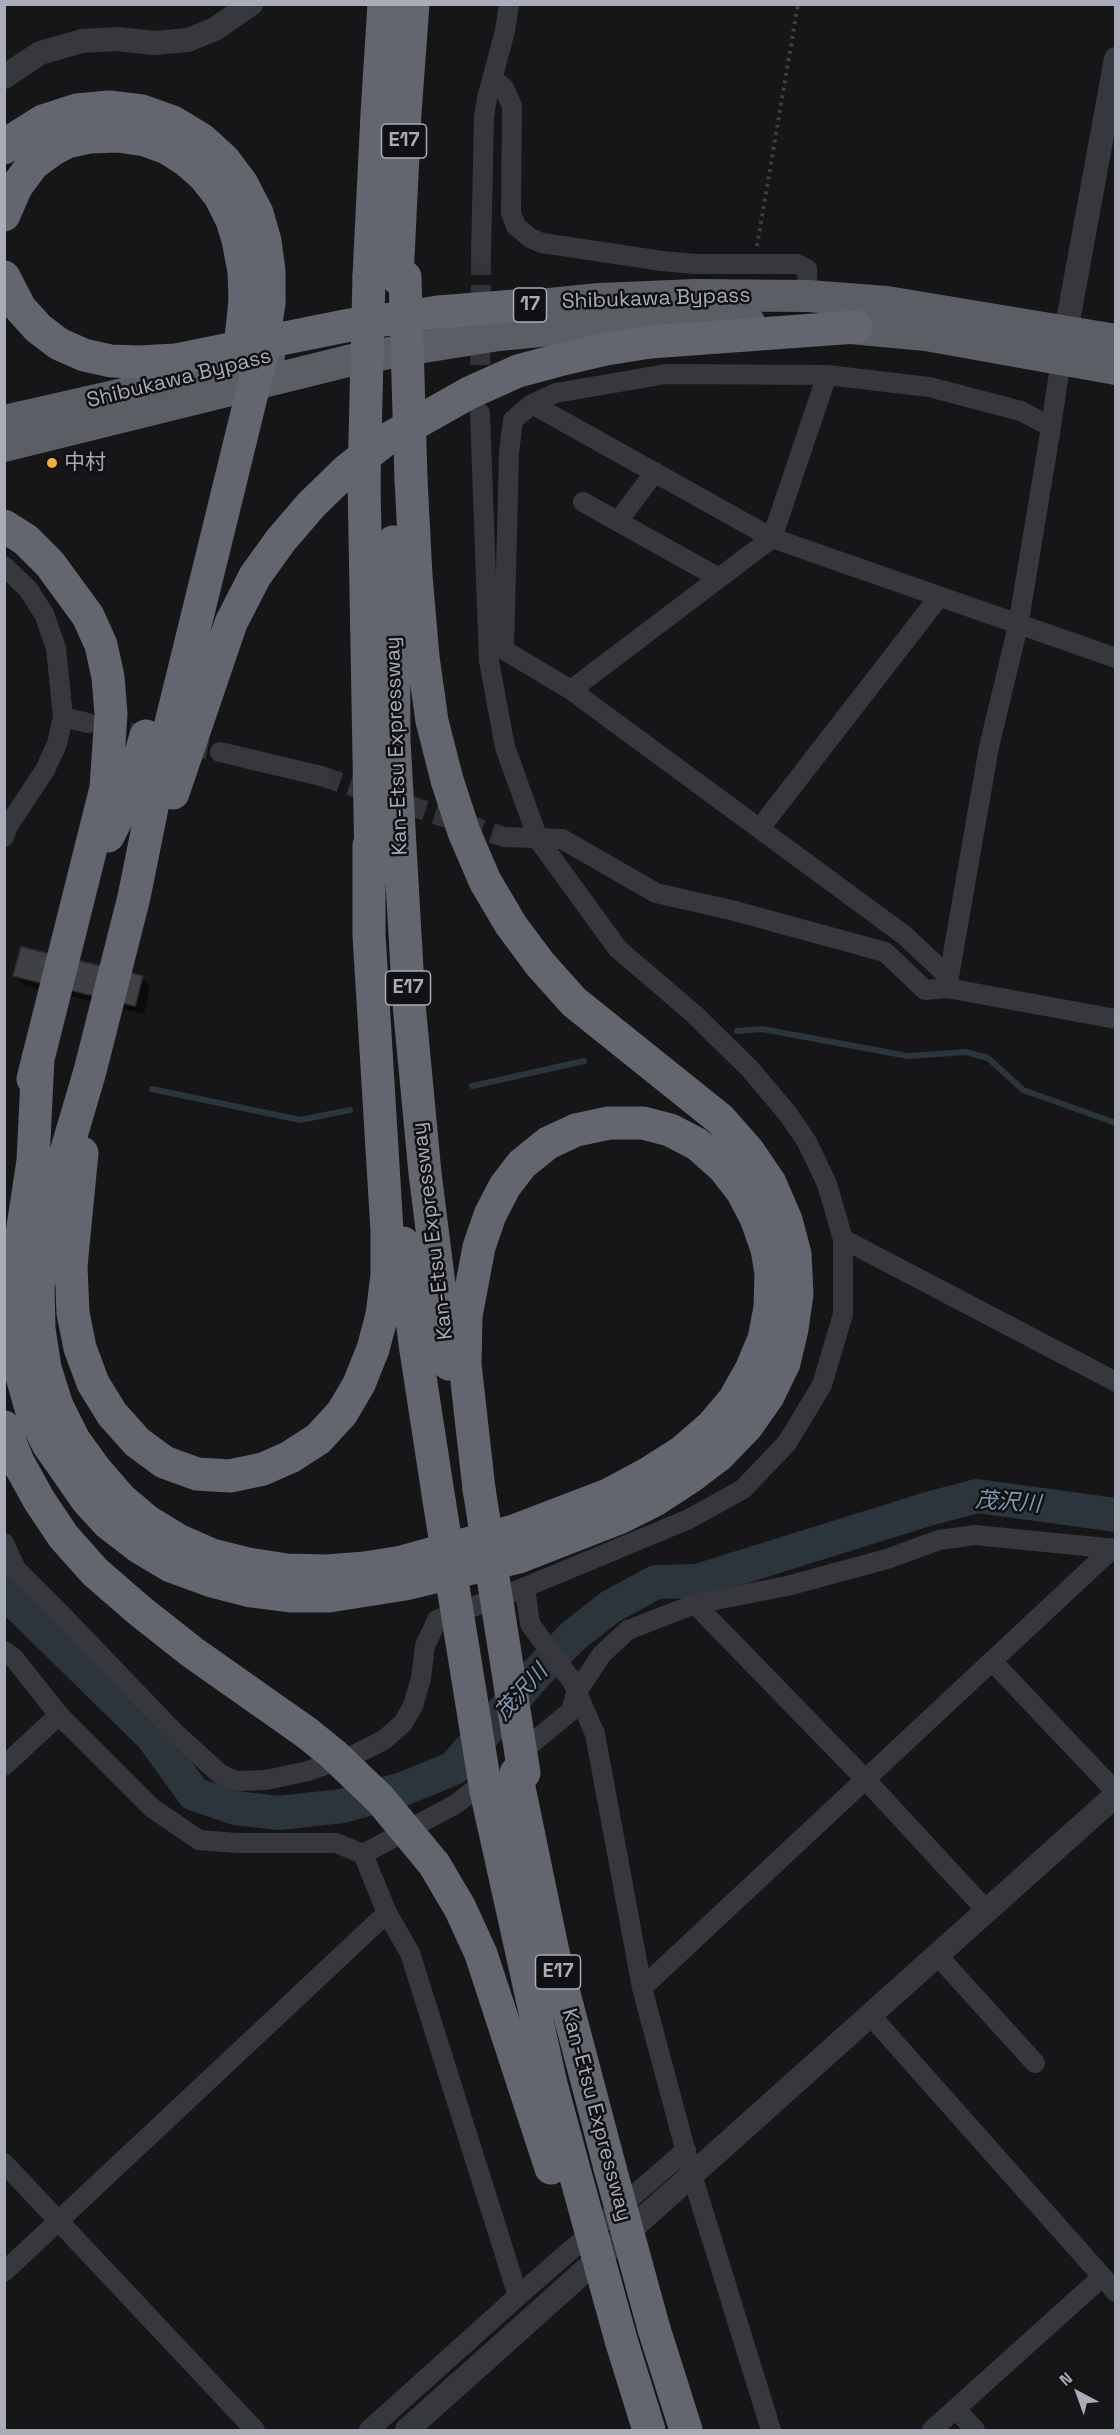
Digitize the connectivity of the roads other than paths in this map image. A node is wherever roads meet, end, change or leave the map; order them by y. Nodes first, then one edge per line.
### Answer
1 (251, 4) edge
2 (384, 4) edge
3 (413, 4) edge
4 (509, 4) edge
5 (1116, 59) edge
6 (4, 77) edge
7 (493, 79) junction
8 (4, 148) edge
9 (4, 214) edge
10 (481, 255) tunnel mouth
11 (4, 277) edge
12 (390, 277) junction
13 (808, 296) junction
14 (257, 302) junction
15 (515, 306) junction
16 (856, 327) junction
17 (1116, 340) edge
18 (1064, 346) junction
19 (1116, 369) edge
20 (827, 375) junction
21 (532, 404) junction
22 (480, 413) tunnel mouth
23 (4, 421) edge
24 (1051, 427) junction
25 (4, 446) edge
26 (655, 472) junction
27 (389, 480) junction
28 (218, 487) junction
29 (583, 502) dead end
30 (618, 521) junction
31 (4, 526) edge
32 (772, 538) junction
33 (4, 567) edge
34 (719, 578) junction
35 (939, 597) junction
36 (1018, 626) junction
37 (496, 656) junction
38 (1116, 658) edge
39 (571, 690) junction
40 (63, 717) junction
41 (88, 723) tunnel mouth
42 (220, 752) tunnel mouth
43 (321, 776) tunnel mouth
44 (759, 828) junction
45 (4, 837) edge
46 (504, 837) tunnel mouth
47 (538, 839) junction
48 (369, 845) junction
49 (85, 877) junction
50 (134, 897) junction
51 (948, 983) junction
52 (1116, 1019) edge
53 (38, 1058) junction
54 (90, 1071) junction
55 (4, 1207) edge
56 (843, 1239) junction
57 (1116, 1382) edge
58 (4, 1427) edge
59 (462, 1493) junction
60 (4, 1543) edge
61 (1114, 1548) edge
62 (10, 1567) edge
63 (525, 1587) junction
64 (695, 1604) junction
65 (4, 1651) edge
66 (992, 1661) junction
67 (574, 1687) junction
68 (59, 1714) junction
69 (4, 1766) edge
70 (866, 1780) junction
71 (1116, 1794) edge
72 (363, 1854) junction
73 (986, 1910) junction
74 (387, 1912) junction
75 (937, 1955) junction
76 (642, 1988) junction
77 (871, 2016) junction
78 (1035, 2063) dead end
79 (686, 2150) junction
80 (4, 2163) edge
81 (692, 2175) junction
82 (567, 2182) junction
83 (59, 2221) junction
84 (4, 2272) edge
85 (1102, 2277) junction
86 (1116, 2292) edge
87 (518, 2295) junction
88 (956, 2409) junction
89 (255, 2430) edge
90 (369, 2430) edge
91 (408, 2430) edge
92 (647, 2430) edge
93 (686, 2430) edge
94 (771, 2430) edge
95 (932, 2430) edge
96 (975, 2430) edge

1 - 6 street
2 - 12 highway, Kan-Etsu Expressway / E17
3 - 12 highway, Kan-Etsu Expressway / E17
4 - 7 street
5 - 18 street
7 - 10 street
7 - 13 street
8 - 14 highway
9 - 14 highway
11 - 15 highway
12 - 27 highway, Kan-Etsu Expressway / E17
13 - 15 highway, Shibukawa Bypass / 17
13 - 18 highway, Shibukawa Bypass / 17
14 - 28 highway, bridge
15 - 23 highway, Shibukawa Bypass / 17
16 - 18 highway, Shibukawa Bypass / 17
16 - 25 highway, Shibukawa Bypass / 17
16 - 50 highway
17 - 18 highway, 17
18 - 19 highway, 17
18 - 24 street
20 - 21 street
20 - 24 street
20 - 32 street
21 - 26 street
21 - 37 street
22 - 37 street
24 - 36 street
26 - 30 street
26 - 32 street
27 - 48 highway, Kan-Etsu Expressway / E17
27 - 53 highway
27 - 59 highway, Kan-Etsu Expressway / E17
28 - 49 highway
28 - 50 highway
29 - 30 street
30 - 34 street
31 - 49 highway
32 - 34 street
32 - 35 street
33 - 40 street
34 - 39 street
35 - 36 street
35 - 44 street
36 - 38 street
36 - 51 street
37 - 39 street
37 - 47 street
39 - 44 street
40 - 41 street
40 - 45 street
42 - 43 street
44 - 51 street
46 - 47 street
47 - 51 street
47 - 56 street
48 - 54 highway
48 - 59 highway, Kan-Etsu Expressway / E17
49 - 53 highway
50 - 54 highway
51 - 52 street
53 - 55 highway
54 - 59 highway
56 - 57 street
56 - 63 street
58 - 82 highway, bridge
59 - 82 highway, Kan-Etsu Expressway / E17, bridge
59 - 93 highway, Kan-Etsu Expressway / E17, bridge
60 - 62 street
61 - 64 street
61 - 66 street
62 - 63 street
63 - 67 street
64 - 67 street
64 - 70 street
65 - 68 street
66 - 70 street
66 - 71 street
67 - 72 street
67 - 76 street
68 - 69 street
68 - 72 street
70 - 73 street
70 - 76 street
71 - 73 street
72 - 74 street
73 - 75 street
74 - 83 street
74 - 87 street
75 - 77 street
75 - 78 street
76 - 79 street
77 - 81 street
77 - 85 street
79 - 81 street
79 - 87 street
80 - 83 street
81 - 91 street
81 - 94 street
82 - 92 highway, Kan-Etsu Expressway / E17, bridge
83 - 84 street
83 - 89 street
85 - 86 street
85 - 88 street
87 - 90 street
88 - 95 street
88 - 96 street

